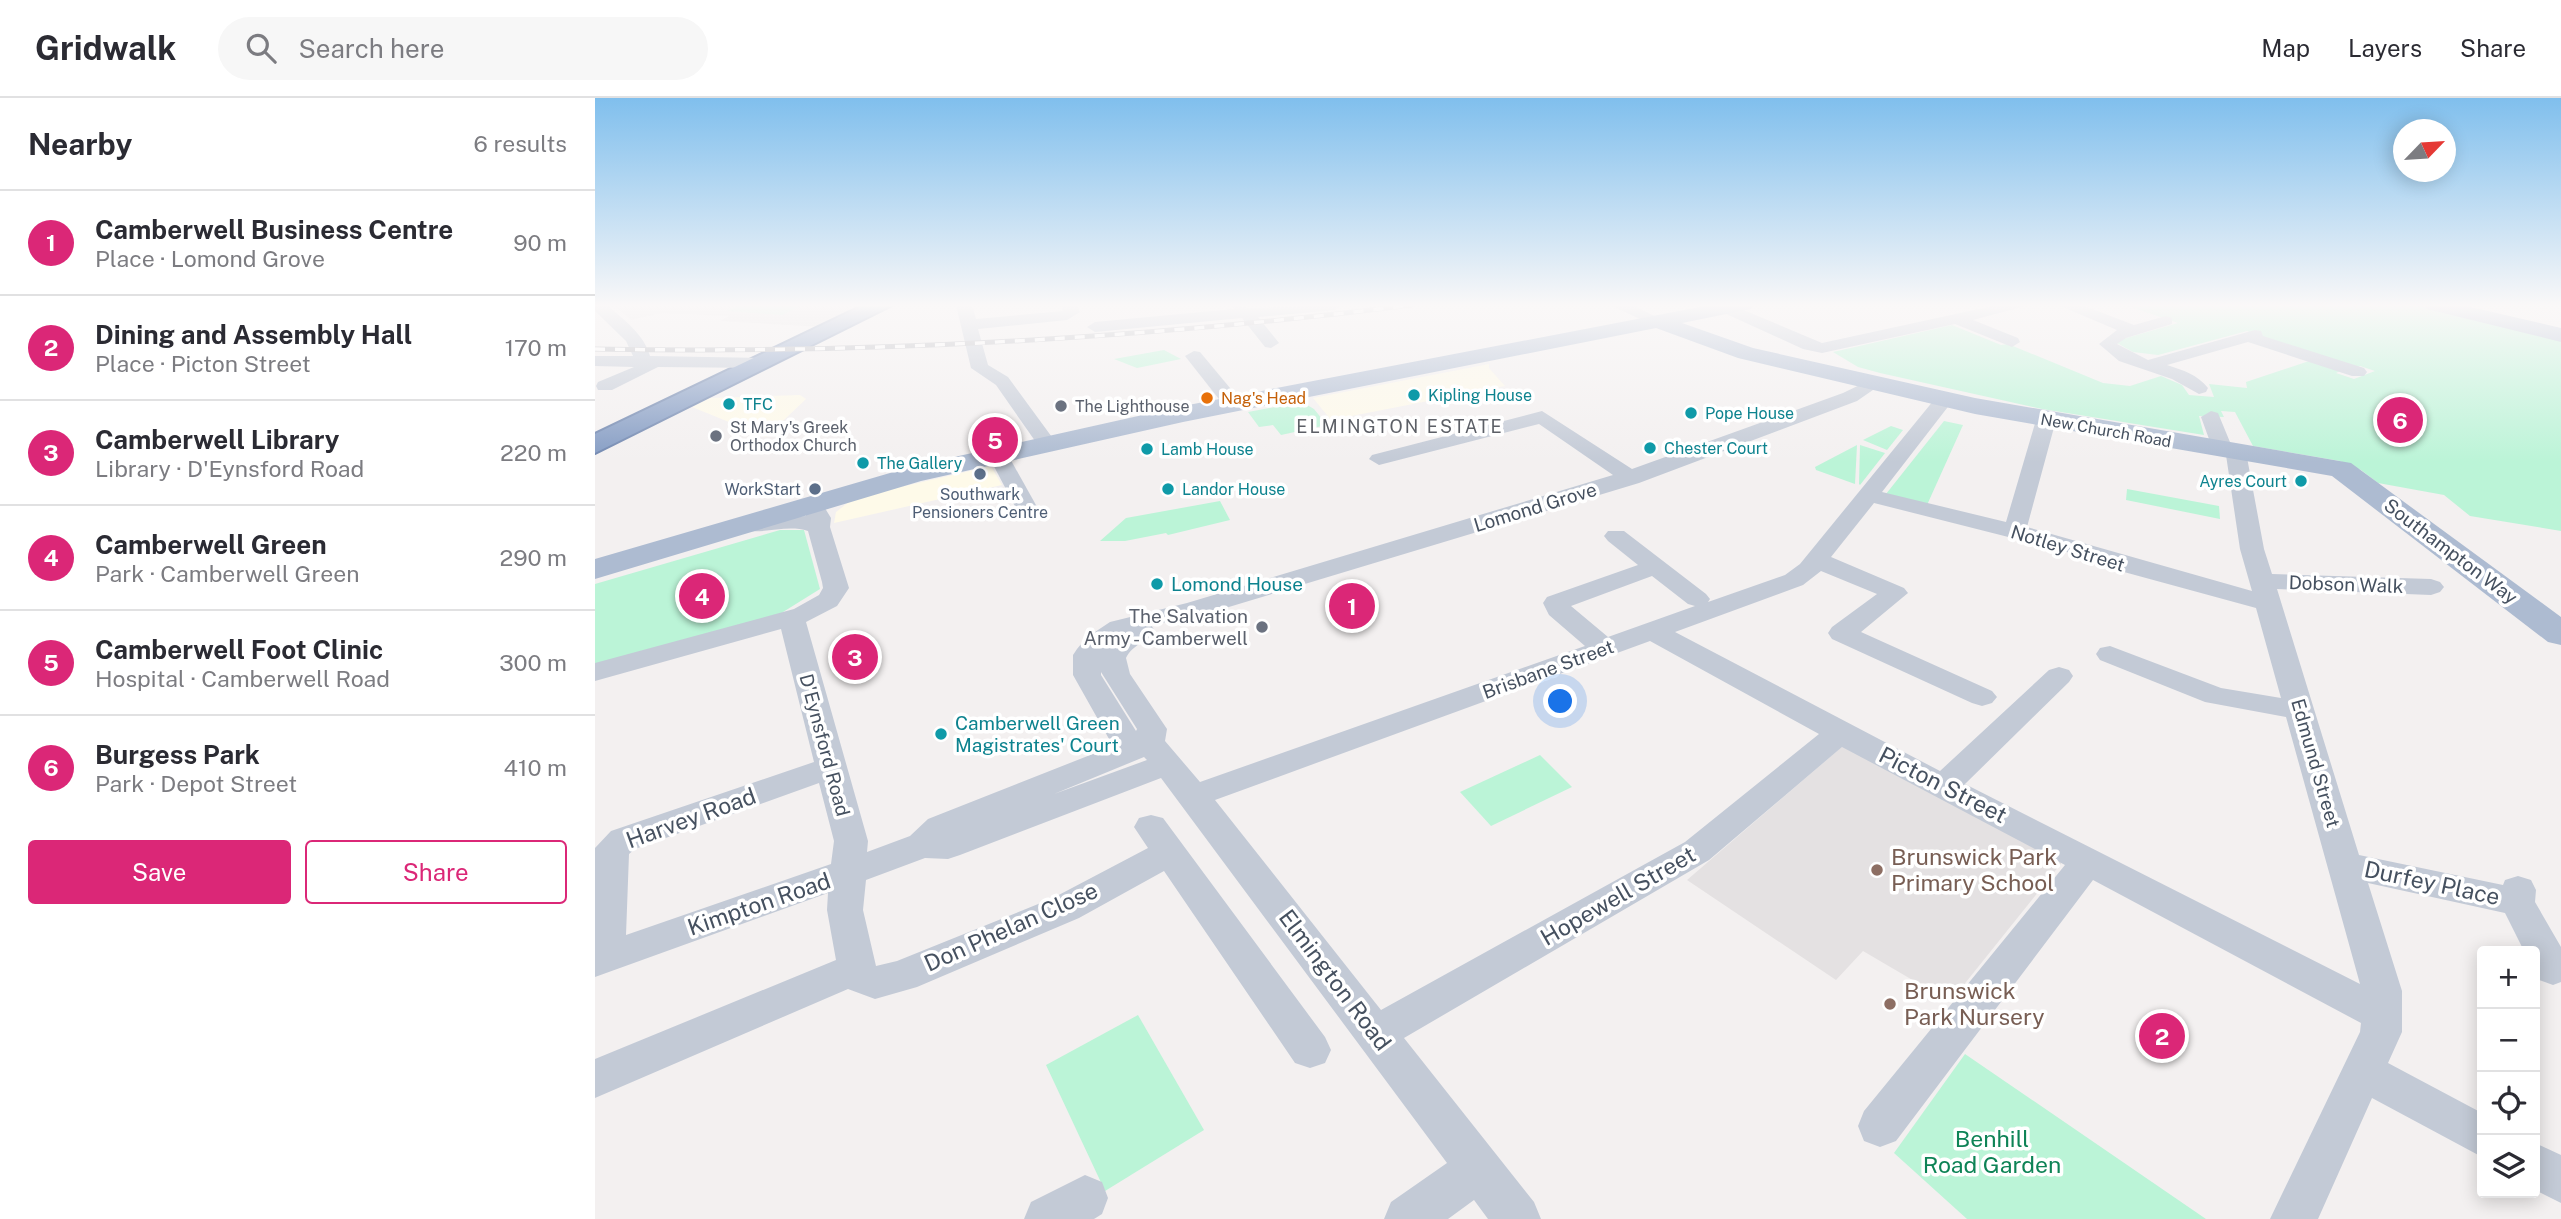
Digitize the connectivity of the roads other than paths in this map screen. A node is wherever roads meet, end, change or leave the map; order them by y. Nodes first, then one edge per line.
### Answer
1 (645, 357) edge
2 (776, 357) edge
3 (977, 357) edge
4 (1194, 357) edge
5 (1480, 357) edge
6 (1765, 357) edge
7 (2129, 357) edge
8 (2176, 357) edge
9 (2315, 357) edge
10 (595, 361) edge
11 (650, 362) junction
12 (764, 363) junction
13 (2149, 365) junction
14 (2358, 372) dead end
15 (1874, 383) junction
16 (605, 386) dead end
17 (2199, 388) dead end
18 (1945, 399) junction
19 (1233, 404) junction
20 (2211, 417) dead end
21 (2046, 419) junction
22 (1048, 444) junction
23 (595, 445) edge
24 (2229, 451) junction
25 (998, 455) junction
26 (1379, 459) dead end
27 (2341, 469) joint
28 (1631, 478) junction
29 (1869, 495) junction
30 (811, 513) junction
31 (1030, 514) dead end
32 (2017, 525) dead end
33 (1616, 536) dead end
34 (1816, 560) junction
35 (1655, 566) junction
36 (595, 569) edge
37 (2431, 587) dead end
38 (2264, 592) junction
39 (1697, 599) dead end
40 (791, 618) junction
41 (1652, 631) junction
42 (2561, 634) edge
43 (1604, 648) junction
44 (1100, 653) joint
45 (2109, 654) dead end
46 (595, 672) edge
47 (2059, 676) dead end
48 (1982, 697) dead end
49 (2300, 710) junction
50 (1841, 732) junction
51 (1158, 754) junction
52 (831, 767) junction
53 (1944, 786) junction
54 (1194, 796) junction
55 (2088, 861) junction
56 (2346, 865) junction
57 (850, 873) junction
58 (603, 958) edge
59 (857, 968) junction
60 (2553, 969) dead end
61 (2383, 1015) junction
62 (1376, 1033) junction
63 (1310, 1050) dead end
64 (2362, 1072) junction
65 (595, 1079) edge
66 (1880, 1126) dead end
67 (2480, 1135) edge
68 (1479, 1168) junction
69 (2540, 1168) edge
70 (2561, 1180) edge
71 (1408, 1219) edge
72 (1517, 1219) edge
73 (2294, 1219) edge

1 - 11 street
2 - 12 highway
3 - 22 street
4 - 19 street
5 - 19 main road
6 - 15 main road, New Church Road
7 - 13 street
8 - 13 street
9 - 14 street
10 - 11 street
11 - 12 street
11 - 16 street
12 - 23 highway
13 - 17 street
15 - 18 main road, New Church Road
15 - 28 street, Lomond Grove
18 - 21 main road, New Church Road
18 - 29 street, Brisbane Street
19 - 22 main road
20 - 24 street, Edmund Street
21 - 24 main road, New Church Road
21 - 32 street
22 - 25 main road
24 - 27 main road, New Church Road
24 - 38 street, Edmund Street
25 - 30 main road
25 - 31 street
26 - 28 street
27 - 42 main road, Southampton Way
28 - 44 street, Lomond Grove
29 - 34 street, Brisbane Street
29 - 38 street, Notley Street
30 - 36 main road
30 - 40 street
33 - 35 street
34 - 41 street, Brisbane Street
34 - 48 street
35 - 39 street
35 - 43 street
37 - 38 street, Dobson Walk
38 - 49 street, Edmund Street
40 - 46 street
40 - 52 street, D'Eynsford Road
41 - 43 street, Brisbane Street
41 - 50 street, Picton Street
43 - 54 street, Brisbane Street
44 - 51 street, Elmington Road
45 - 49 street
47 - 53 street
49 - 56 street, Edmund Street
50 - 53 street, Picton Street
50 - 62 street, Hopewell Street
51 - 54 street, Elmington Road
51 - 57 street, Kimpton Road
52 - 57 street, D'Eynsford Road
52 - 58 street, Harvey Road
53 - 55 street, Picton Street
54 - 62 street, Elmington Road
55 - 61 street, Picton Street
55 - 66 street
56 - 60 street, Durfey Place
56 - 61 street, Edmund Street
57 - 58 street, Kimpton Road
57 - 59 street
59 - 63 street, Don Phelan Close
59 - 65 street
61 - 64 street, Edmund Street
62 - 68 street, Elmington Road
64 - 67 street
64 - 73 street, Edmund Street
68 - 71 street
68 - 72 street, Elmington Road
69 - 70 street

